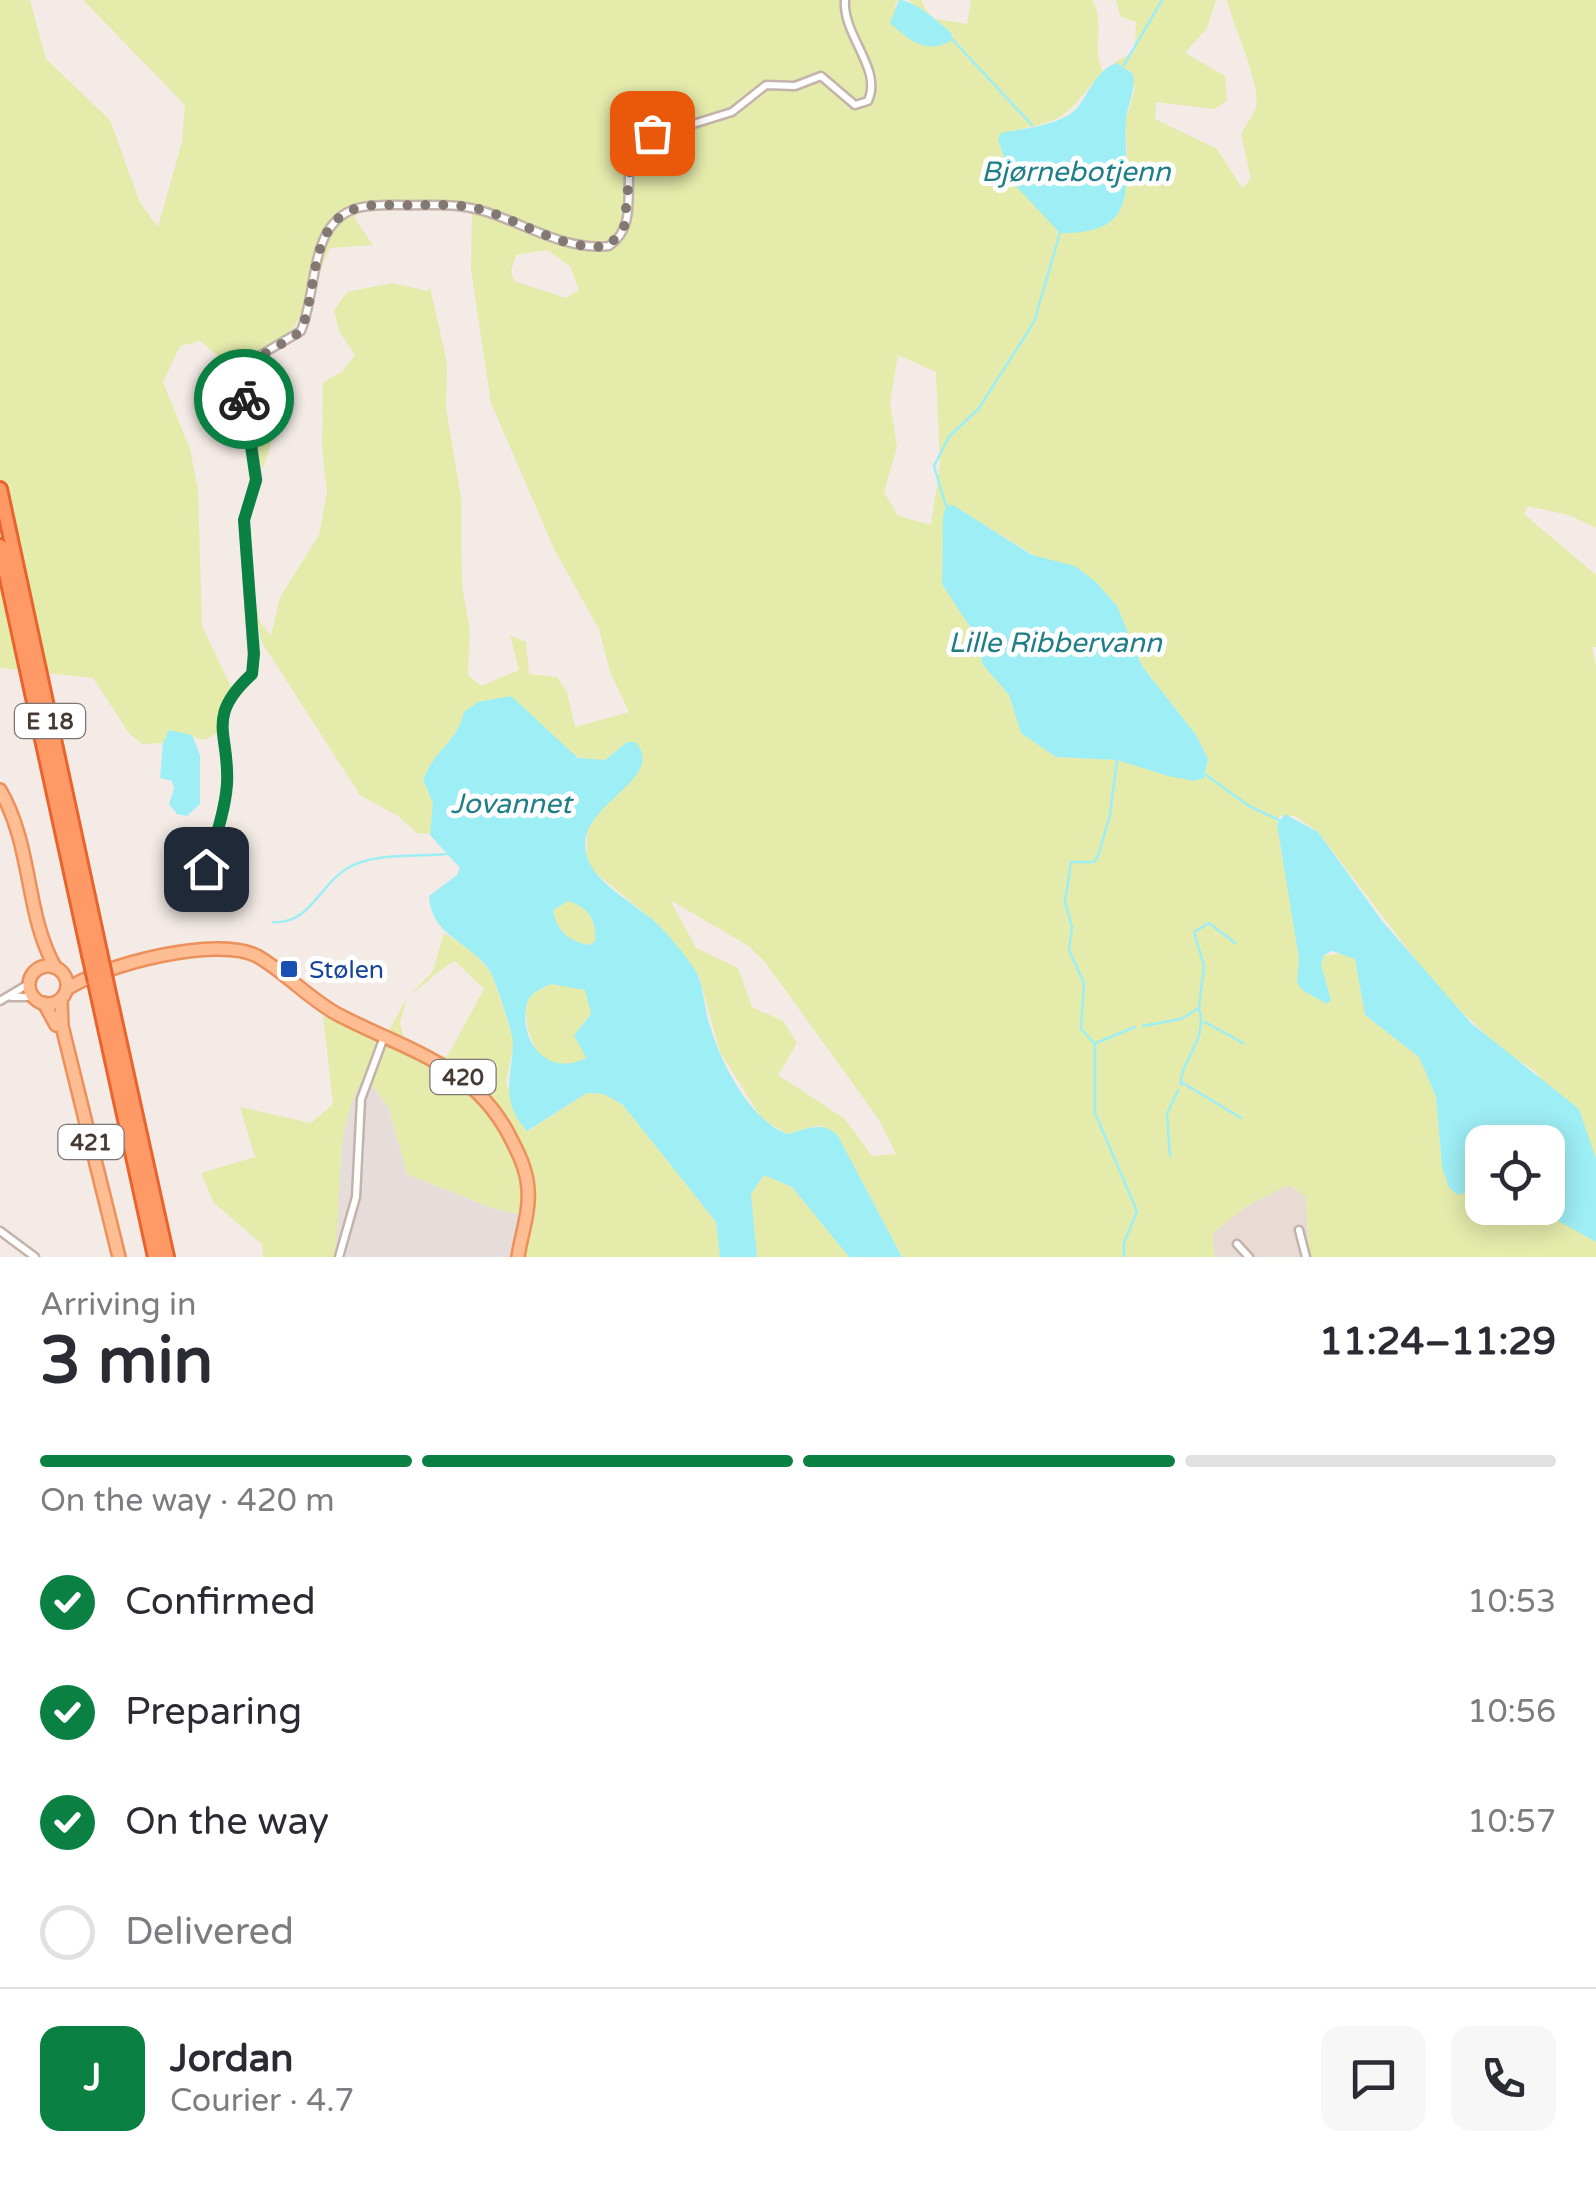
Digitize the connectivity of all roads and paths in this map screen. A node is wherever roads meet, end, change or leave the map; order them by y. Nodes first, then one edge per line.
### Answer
1 (845, 0) edge
2 (0, 490) edge
3 (0, 546) edge
4 (0, 790) edge
5 (206, 869) dead end
6 (41, 936) junction
7 (95, 954) junction
8 (59, 970) junction
9 (33, 977) junction
10 (98, 979) junction
11 (64, 994) junction
12 (10, 997) junction
13 (39, 1000) junction
14 (0, 1002) edge
15 (384, 1037) junction
16 (1299, 1230) dead end
17 (0, 1231) edge
18 (1237, 1244) dead end
19 (35, 1257) edge
20 (117, 1257) edge
21 (155, 1257) edge
22 (167, 1257) edge
23 (339, 1257) edge
24 (518, 1257) edge
25 (1249, 1257) edge
26 (1306, 1257) edge

1 - 5 street
2 - 7 highway, E 18
3 - 7 highway, E 18
4 - 6 main road, 421
6 - 8 main road, 421
6 - 9 main road, 421
7 - 10 highway, E 18, bridge
8 - 9 main road
8 - 10 main road, 420
8 - 11 main road, 421
9 - 12 street
9 - 13 main road, 421
10 - 11 main road, 420
10 - 15 main road, 420
10 - 21 highway, E 18
10 - 22 highway, E 18
11 - 13 main road
11 - 20 main road, 421
12 - 13 street
12 - 14 street
13 - 20 main road, 421
15 - 23 street
15 - 24 main road, 420
16 - 26 street
17 - 19 street
18 - 25 street

